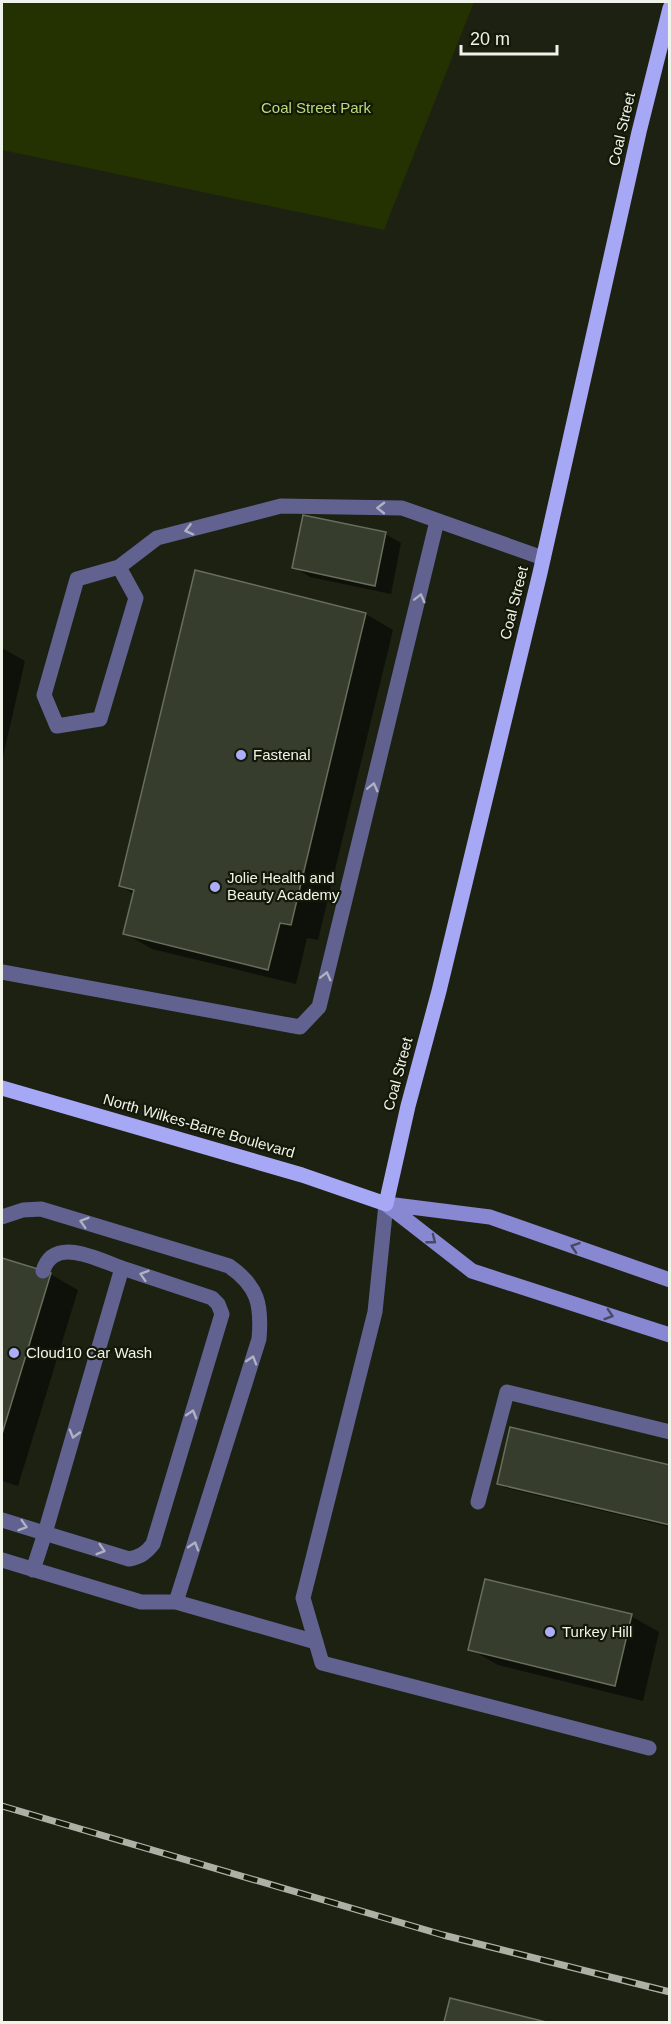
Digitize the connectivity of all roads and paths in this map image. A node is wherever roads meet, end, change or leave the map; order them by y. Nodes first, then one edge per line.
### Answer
1 (669, 8) edge
2 (437, 521) junction
3 (543, 558) junction
4 (119, 567) junction
5 (2, 972) edge
6 (2, 1088) edge
7 (386, 1204) junction
8 (2, 1217) edge
9 (122, 1268) junction
10 (43, 1271) dead end
11 (669, 1280) edge
12 (669, 1335) edge
13 (669, 1432) edge
14 (478, 1502) dead end
15 (2, 1520) edge
16 (45, 1533) junction
17 (2, 1560) edge
18 (33, 1570) junction
19 (176, 1602) junction
20 (316, 1642) junction
21 (649, 1748) dead end

1 - 3 main road, Coal Street
2 - 3 lane
2 -> 4 lane
5 -> 2 lane
3 - 7 main road, Coal Street
4 - 4 lane
6 - 7 main road, North Wilkes-Barre Boulevard
11 -> 7 main road, North Wilkes-Barre Boulevard
7 -> 12 main road, North Wilkes-Barre Boulevard
7 - 20 lane
19 -> 8 lane
9 - 10 lane
9 -> 16 lane
16 -> 9 lane
13 - 14 lane
15 -> 16 lane
16 - 18 lane
17 - 18 lane
18 - 19 lane
19 - 20 lane
20 - 21 lane

